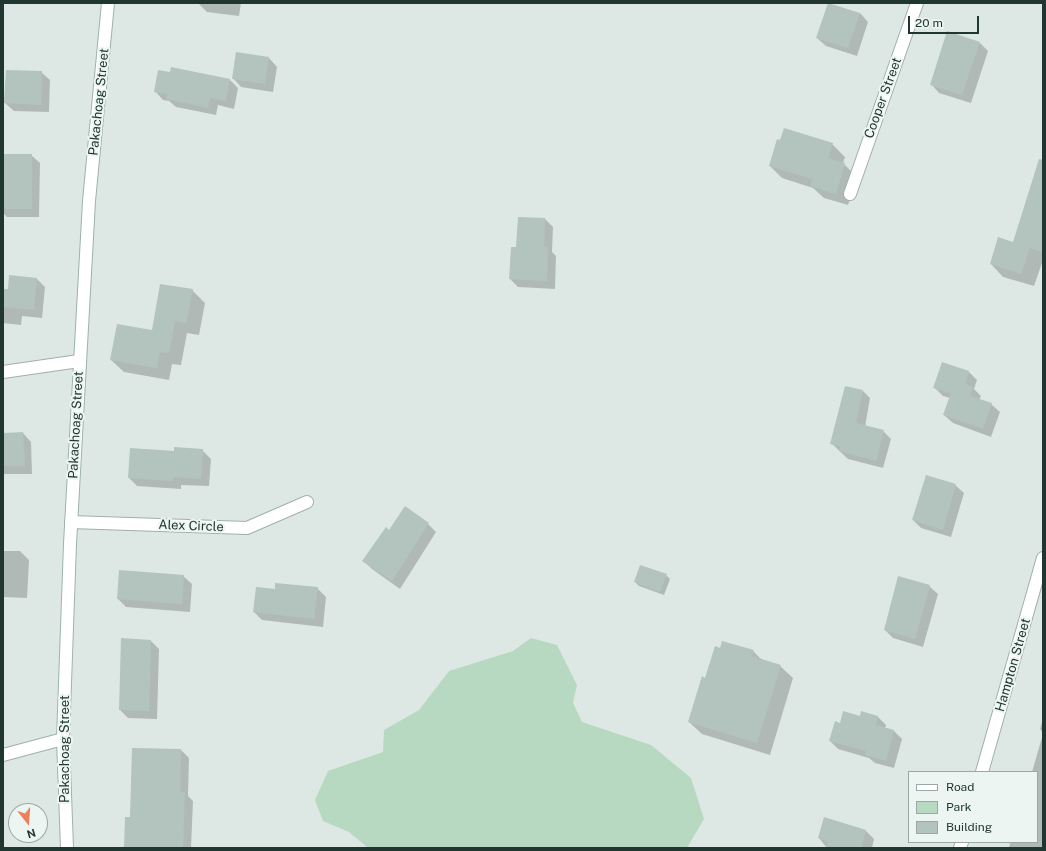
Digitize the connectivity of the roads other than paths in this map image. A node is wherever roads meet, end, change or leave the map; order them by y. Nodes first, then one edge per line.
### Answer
1 (108, 3) edge
2 (917, 3) edge
3 (850, 194) dead end
4 (79, 361) junction
5 (3, 372) edge
6 (307, 502) dead end
7 (71, 522) junction
8 (1043, 559) edge
9 (63, 739) junction
10 (3, 755) edge
11 (982, 771) edge
12 (67, 848) edge

1 - 4 street, Pakachoag Street
2 - 3 street, Cooper Street
4 - 5 street
4 - 7 street, Pakachoag Street
6 - 7 street, Alex Circle
7 - 9 street, Pakachoag Street
8 - 11 street, Hampton Street
9 - 10 street
9 - 12 street, Pakachoag Street

